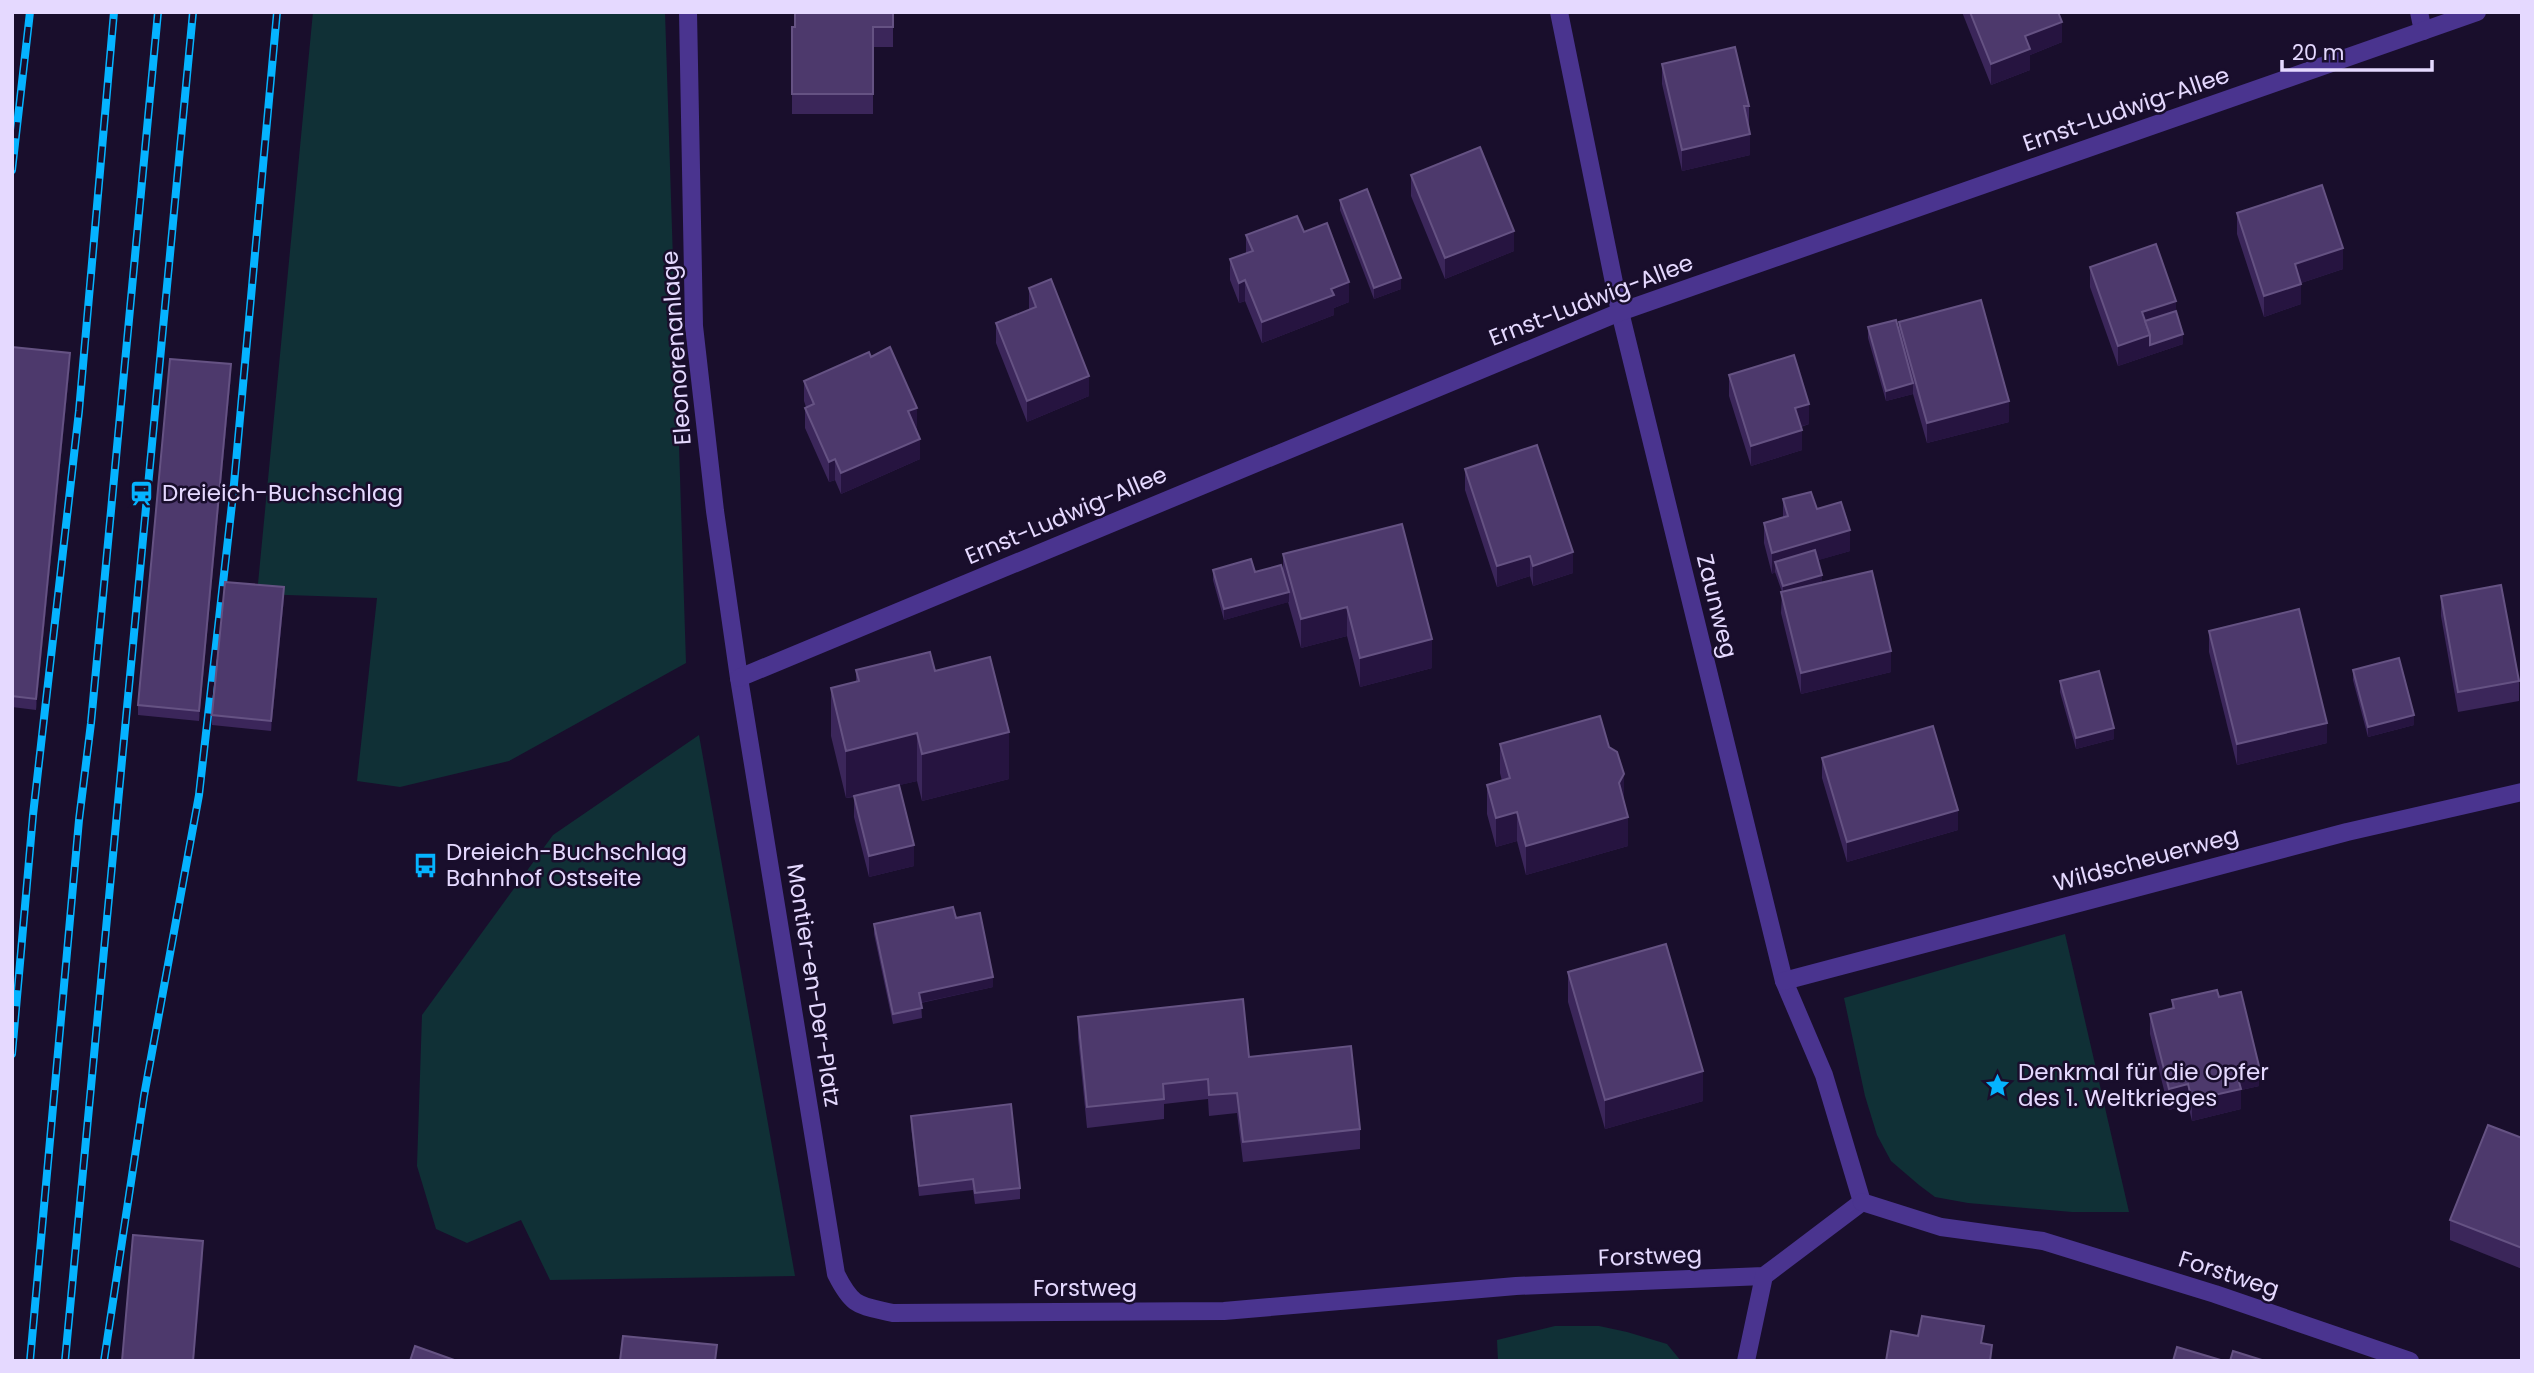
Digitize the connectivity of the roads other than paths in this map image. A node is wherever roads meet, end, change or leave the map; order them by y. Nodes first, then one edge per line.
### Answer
1 (688, 12) edge
2 (1559, 12) edge
3 (2419, 12) edge
4 (2477, 12) edge
5 (2423, 31) junction
6 (1620, 312) junction
7 (739, 678) junction
8 (2522, 792) edge
9 (1784, 981) junction
10 (1863, 1202) junction
11 (1763, 1276) junction
12 (847, 1297) joint
13 (1746, 1361) edge
14 (2410, 1361) edge

1 - 7 street, Eleonorenanlage
2 - 6 street, Zaunweg
3 - 5 street
4 - 5 street, Ernst-Ludwig-Allee
5 - 6 street, Ernst-Ludwig-Allee
6 - 7 street, Ernst-Ludwig-Allee
6 - 9 street, Zaunweg
7 - 12 street, Montier-en-Der-Platz
8 - 9 street, Wildscheuerweg
9 - 10 street, Zaunweg
10 - 11 street
10 - 14 street, Forstweg
11 - 12 street, Forstweg
11 - 13 street

